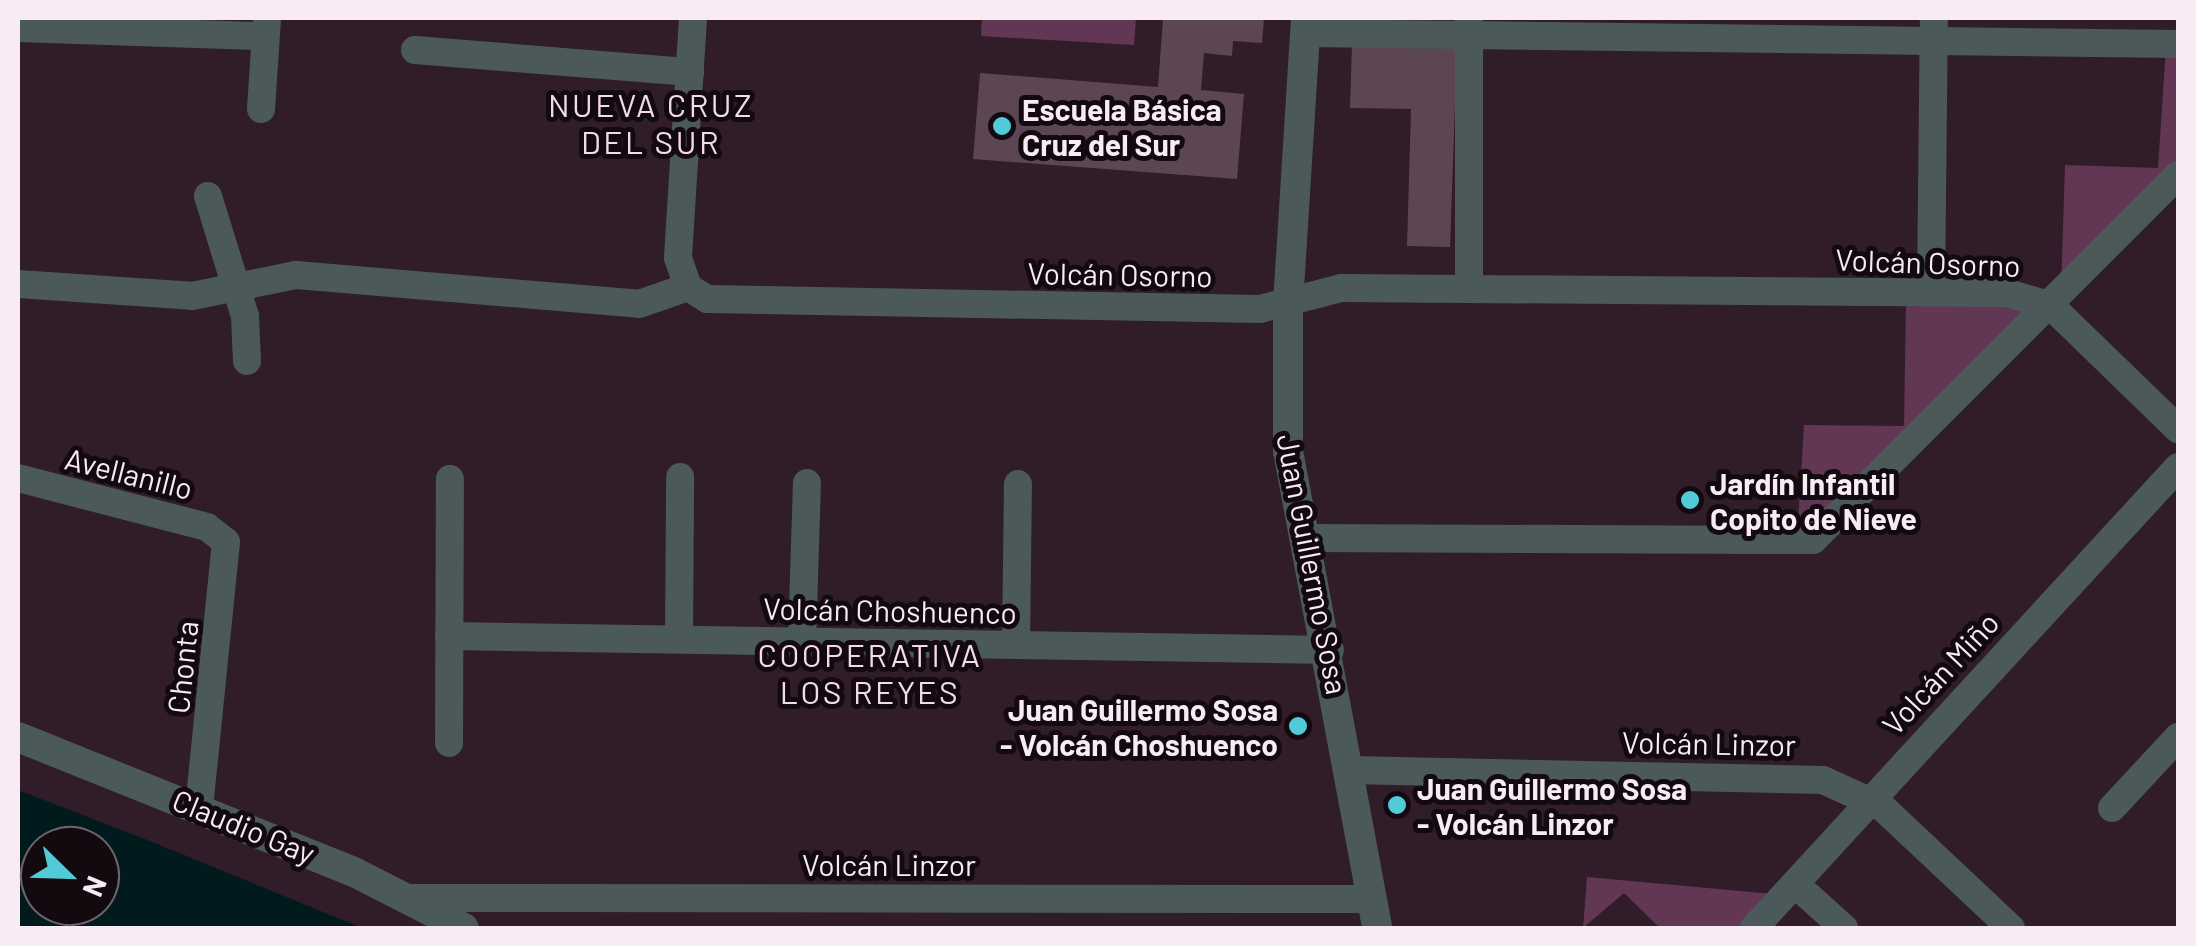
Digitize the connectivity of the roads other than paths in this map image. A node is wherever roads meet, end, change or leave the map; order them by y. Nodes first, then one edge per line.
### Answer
1 (693, 18) edge
2 (1305, 25) edge
3 (1469, 26) edge
4 (266, 27) edge
5 (18, 28) edge
6 (1934, 29) edge
7 (2178, 44) edge
8 (415, 50) dead end
9 (690, 72) junction
10 (261, 109) dead end
11 (2178, 175) edge
12 (208, 196) dead end
13 (18, 284) edge
14 (688, 287) junction
15 (1469, 288) junction
16 (234, 289) junction
17 (1931, 291) junction
18 (1288, 301) junction
19 (2051, 306) junction
20 (248, 361) dead end
21 (2178, 429) edge
22 (2178, 468) edge
23 (680, 477) dead end
24 (18, 478) edge
25 (450, 479) dead end
26 (807, 483) dead end
27 (1018, 484) dead end
28 (222, 535) joint
29 (1306, 538) junction
30 (449, 636) junction
31 (679, 639) junction
32 (802, 641) junction
33 (1016, 645) junction
34 (1330, 650) junction
35 (18, 737) edge
36 (2178, 737) edge
37 (449, 743) dead end
38 (1350, 770) junction
39 (1870, 798) junction
40 (199, 807) junction
41 (2112, 808) dead end
42 (1795, 884) junction
43 (407, 898) junction
44 (1374, 914) edge
45 (464, 928) edge
46 (1754, 928) edge
47 (1844, 928) edge
48 (2011, 928) edge

1 - 9 street
2 - 3 street
2 - 18 street, Juan Guillermo Sosa
3 - 6 street
3 - 15 street
4 - 5 street
4 - 10 street
6 - 7 street
6 - 17 street
8 - 9 street
9 - 14 street
11 - 19 street
12 - 16 street
13 - 16 street
14 - 16 street
14 - 18 street, Volcán Osorno
15 - 17 street, Volcán Osorno
15 - 18 street, Volcán Osorno
16 - 20 street
17 - 19 street, Volcán Osorno
18 - 29 street, Juan Guillermo Sosa
19 - 21 street, Volcán Osorno
19 - 29 street
22 - 39 street, Volcán Miño
23 - 31 street
24 - 28 street, Avellanillo
25 - 30 street
26 - 32 street
27 - 33 street
28 - 40 street, Chonta
29 - 34 street, Juan Guillermo Sosa
30 - 31 street, Volcán Choshuenco
30 - 37 street
31 - 32 street, Volcán Choshuenco
32 - 33 street, Volcán Choshuenco
33 - 34 street, Volcán Choshuenco
34 - 38 street, Juan Guillermo Sosa
35 - 40 street, Claudio Gay
36 - 41 street
38 - 39 street, Volcán Linzor
38 - 44 street, Juan Guillermo Sosa
39 - 42 street, Volcán Miño
39 - 48 street, Volcán Linzor
40 - 43 street, Claudio Gay
42 - 46 street, Volcán Miño
42 - 47 street
43 - 44 street, Volcán Linzor
43 - 45 street, Claudio Gay

